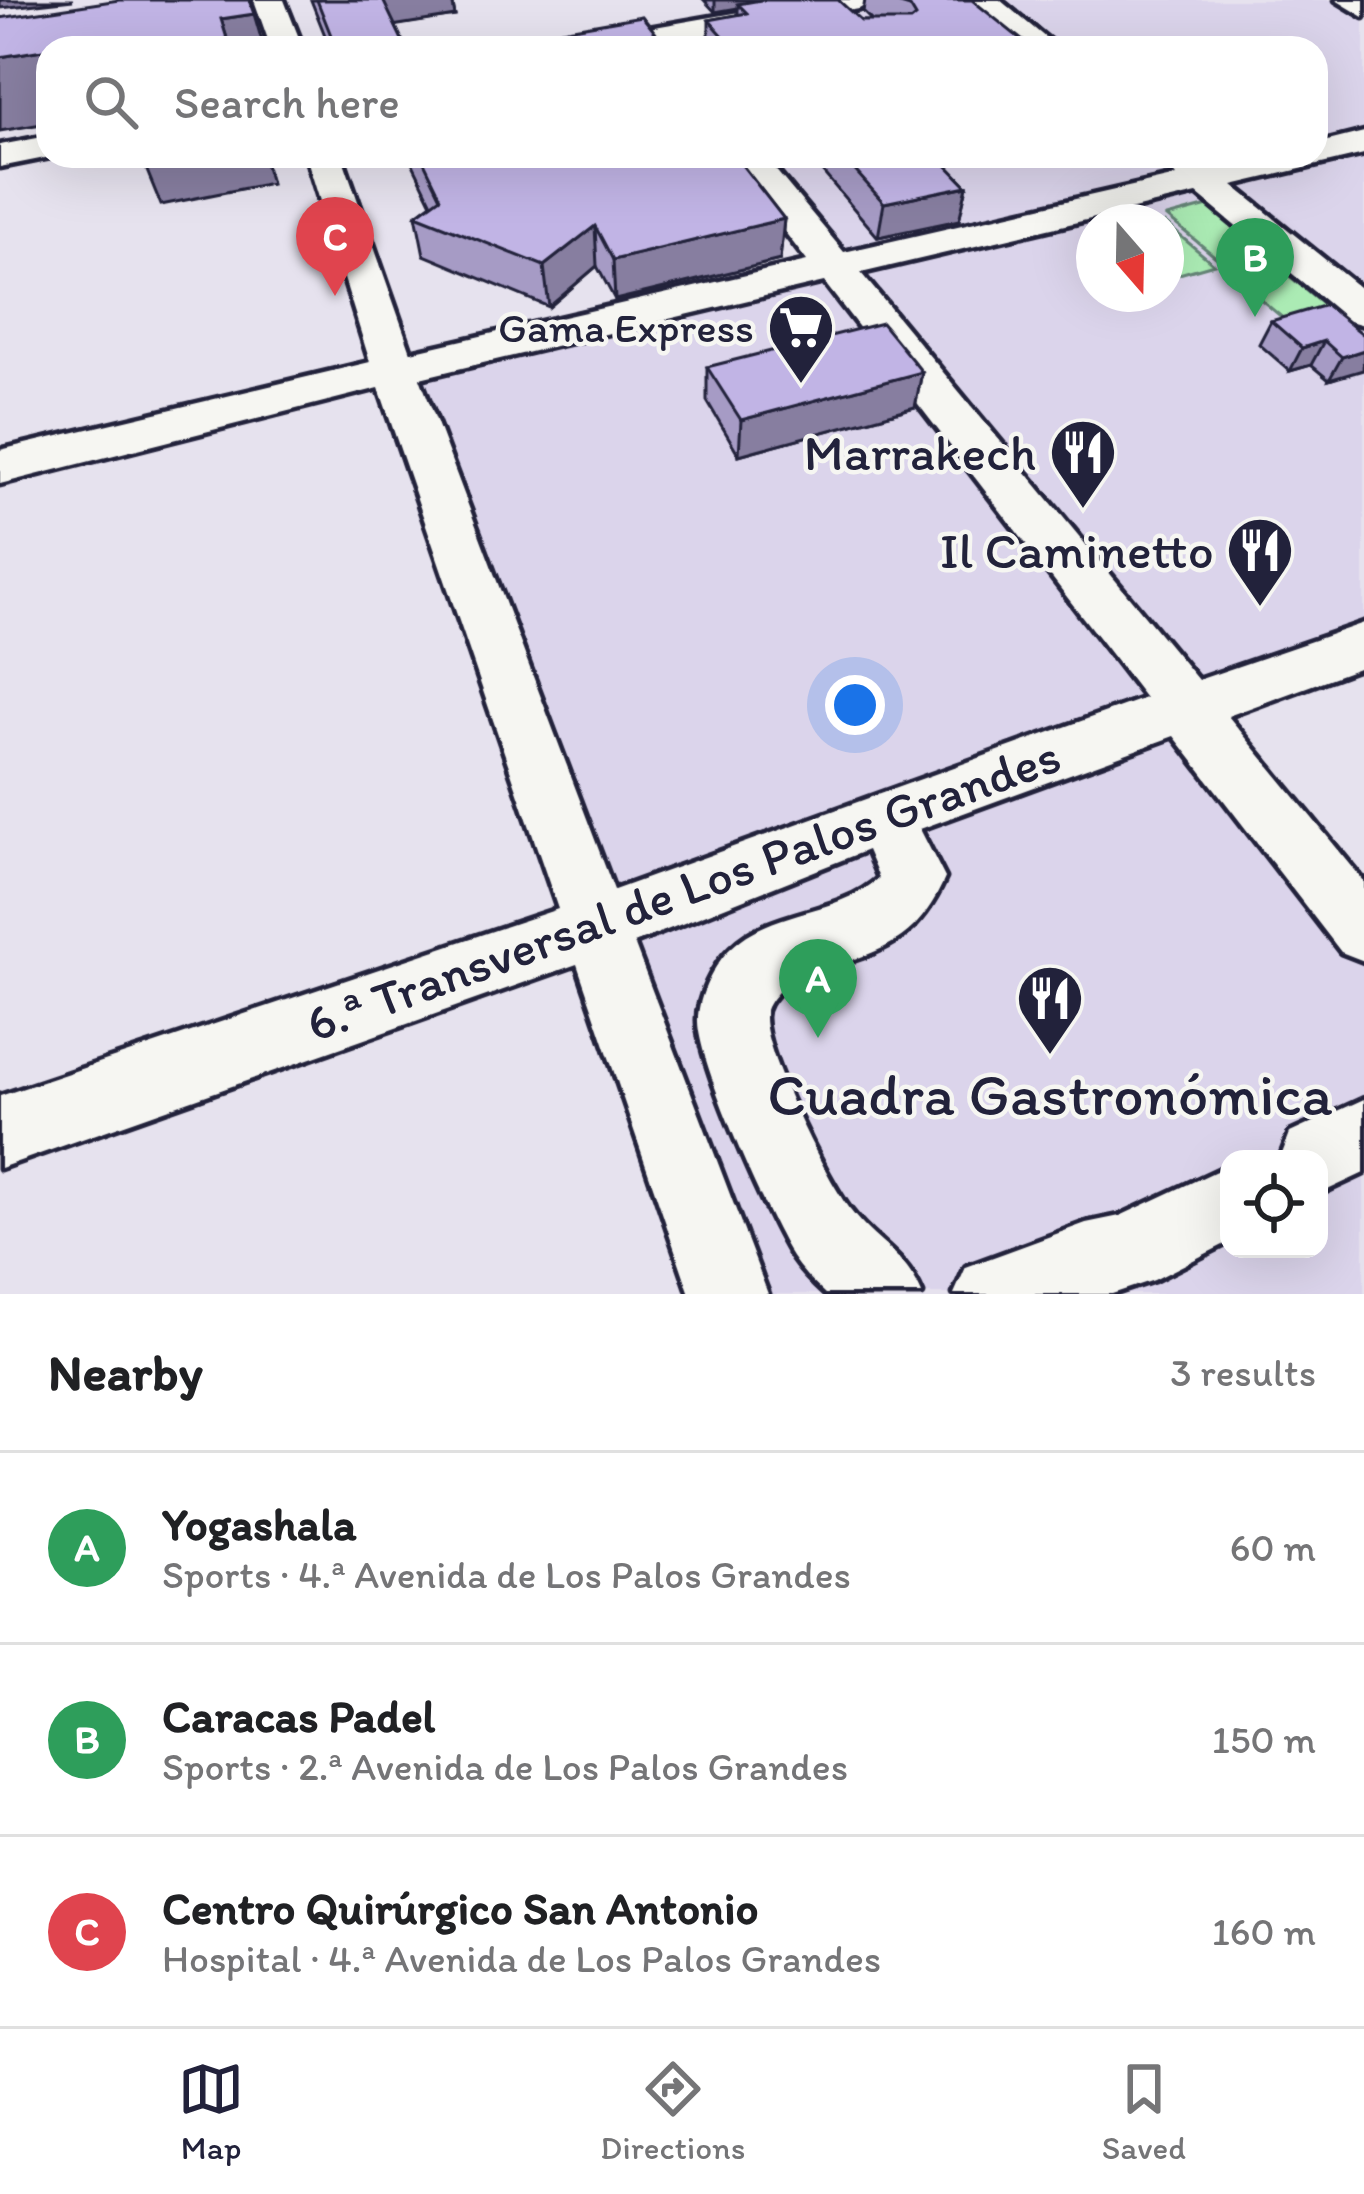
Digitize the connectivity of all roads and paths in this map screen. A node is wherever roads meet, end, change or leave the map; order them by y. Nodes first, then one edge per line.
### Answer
1 (269, 0) edge
2 (981, 0) edge
3 (1351, 0) edge
4 (1364, 8) edge
5 (849, 12) edge
6 (650, 34) edge
7 (282, 36) edge
8 (1027, 36) edge
9 (1364, 143) edge
10 (36, 149) edge
11 (1328, 151) edge
12 (0, 156) edge
13 (328, 168) edge
14 (755, 168) edge
15 (1189, 168) edge
16 (834, 267) junction
17 (1364, 312) edge
18 (395, 370) junction
19 (0, 467) edge
20 (1364, 644) edge
21 (1186, 706) junction
22 (881, 818) junction
23 (599, 926) junction
24 (1364, 930) edge
25 (0, 1132) edge
26 (1364, 1135) edge
27 (1328, 1153) edge
28 (1220, 1206) edge
29 (729, 1294) edge
30 (883, 1294) edge
31 (993, 1294) edge

1 - 7 street
2 - 8 street
3 - 4 street
5 - 6 street
9 - 11 street
10 - 12 street
13 - 18 street
14 - 16 street
15 - 16 street
15 - 17 street
16 - 18 street
16 - 21 street
18 - 19 street
18 - 23 street
20 - 21 street, 6.ª Transversal de Los Palos Grandes
21 - 22 street, 6.ª Transversal de Los Palos Grandes
21 - 24 street
22 - 23 street, 6.ª Transversal de Los Palos Grandes
22 - 30 street
23 - 25 street, 6.ª Transversal de Los Palos Grandes
23 - 29 street
26 - 27 street
28 - 31 street

